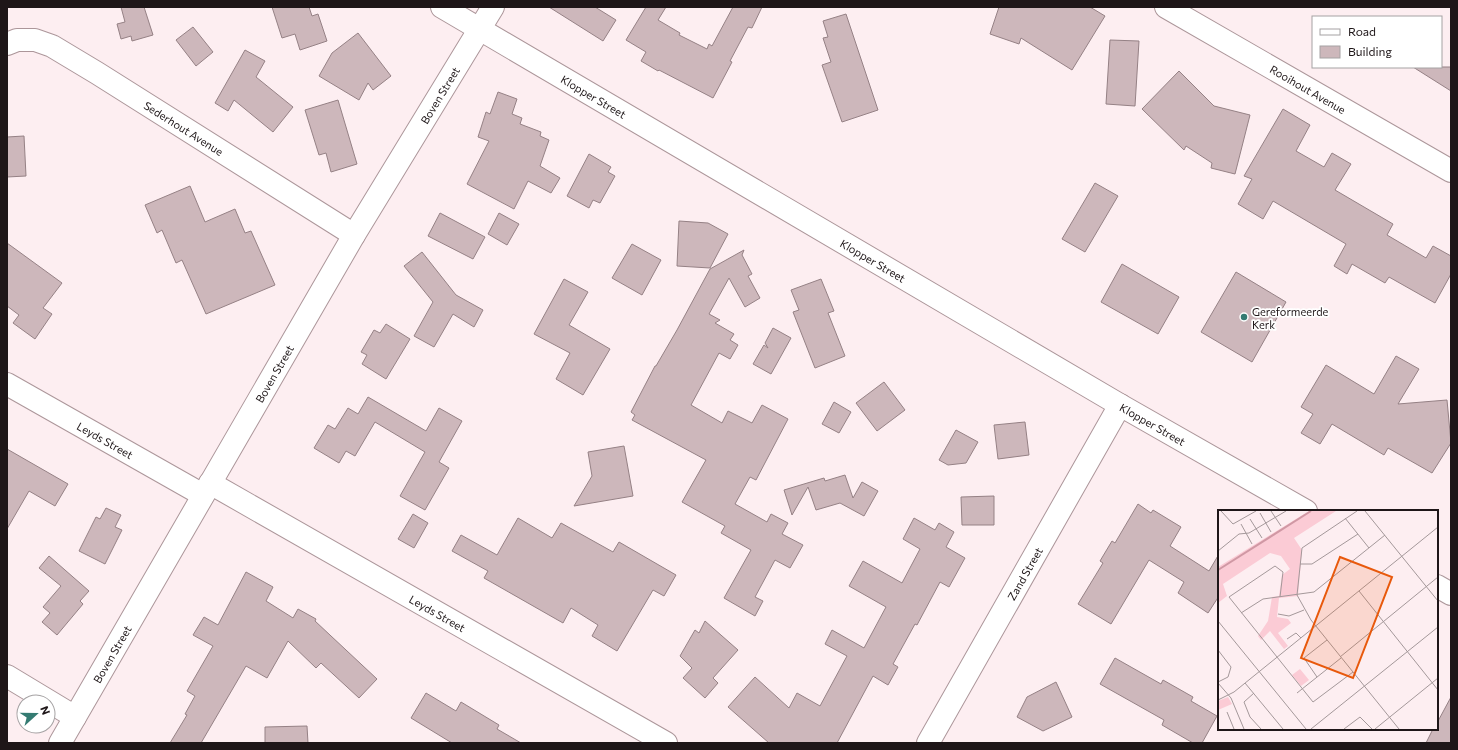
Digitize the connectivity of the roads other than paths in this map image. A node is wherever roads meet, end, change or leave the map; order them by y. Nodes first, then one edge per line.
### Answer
1 (442, 7) edge
2 (493, 7) edge
3 (1166, 7) edge
4 (480, 29) junction
5 (7, 44) edge
6 (1451, 171) edge
7 (354, 235) junction
8 (7, 384) edge
9 (1120, 405) junction
10 (207, 489) junction
11 (1304, 510) edge
12 (1438, 587) edge
13 (1451, 594) edge
14 (7, 676) edge
15 (75, 717) junction
16 (60, 743) edge
17 (666, 743) edge
18 (928, 743) edge

1 - 4 street, Klopper Street
2 - 4 street, Boven Street
3 - 6 street, Rooihout Avenue
4 - 7 street, Boven Street
4 - 9 street, Klopper Street
5 - 7 street, Sederhout Avenue
7 - 10 street, Boven Street
8 - 10 street, Leyds Street
9 - 11 street, Klopper Street
9 - 18 street, Zand Street
10 - 15 street, Boven Street
10 - 17 street, Leyds Street
12 - 13 street
14 - 15 street
15 - 16 street, Boven Street

